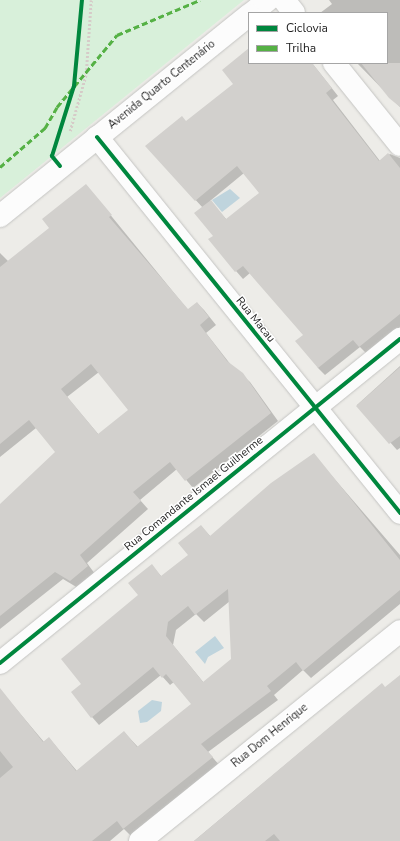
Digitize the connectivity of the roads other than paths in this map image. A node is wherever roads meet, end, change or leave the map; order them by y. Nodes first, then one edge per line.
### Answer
1 (268, 0) edge
2 (284, 0) edge
3 (253, 12) edge
4 (293, 12) edge
5 (248, 16) edge
6 (335, 64) edge
7 (97, 137) junction
8 (400, 145) edge
9 (0, 216) edge
10 (400, 339) edge
11 (315, 408) junction
12 (400, 513) edge
13 (400, 630) edge
14 (0, 663) edge
15 (140, 841) edge

1 - 3 street
2 - 4 street
5 - 7 street, Avenida Quarto Centenário
6 - 8 street
7 - 9 street, Avenida Quarto Centenário
7 - 11 street, Rua Macau
10 - 11 street, Rua Comandante Ismael Guilherme
11 - 12 street, Rua Macau
11 - 14 street, Rua Comandante Ismael Guilherme
13 - 15 street, Rua Dom Henrique

